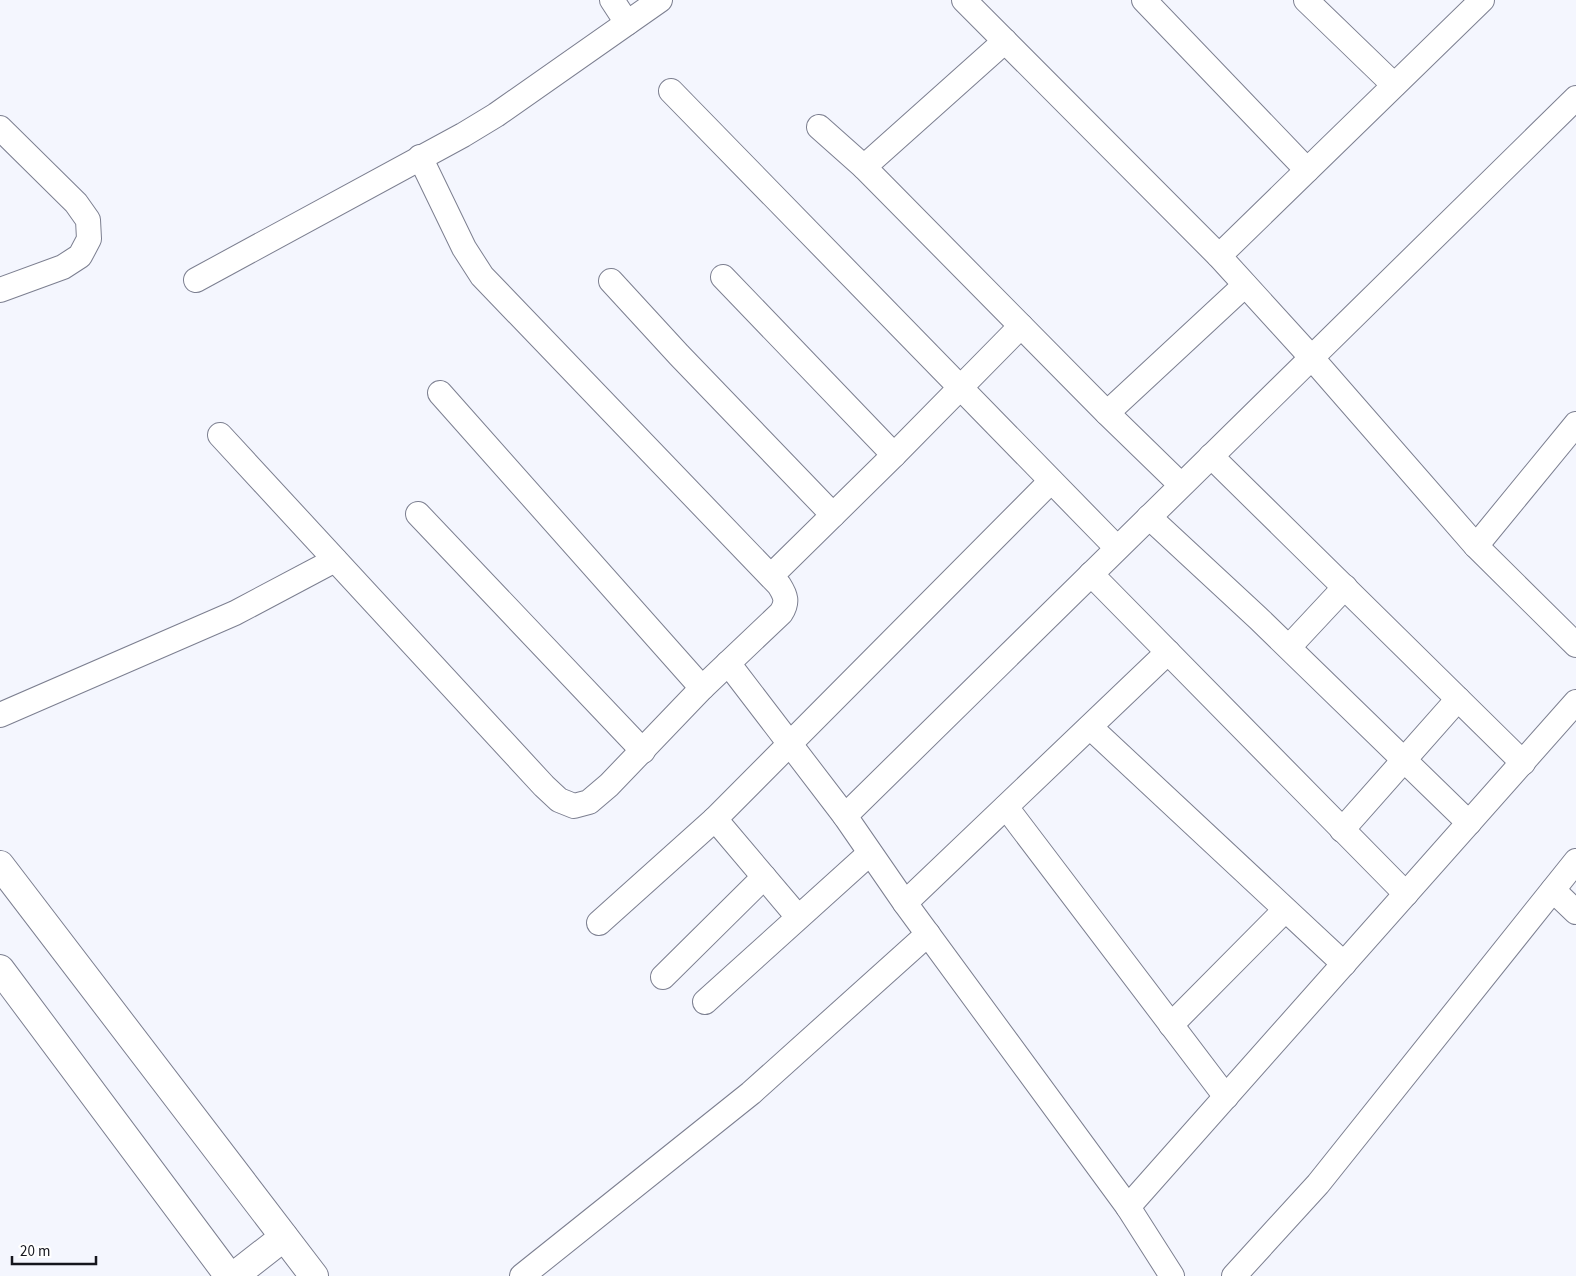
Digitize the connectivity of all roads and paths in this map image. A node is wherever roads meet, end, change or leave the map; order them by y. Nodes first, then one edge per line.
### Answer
1 (612, 0) edge
2 (660, 0) edge
3 (964, 0) edge
4 (1144, 0) edge
5 (1307, 0) edge
6 (1482, 0) edge
7 (627, 23) junction
8 (1005, 41) junction
9 (1394, 85) junction
10 (671, 90) dead end
11 (1576, 98) edge
12 (819, 126) dead end
13 (0, 128) edge
14 (420, 157) junction
15 (864, 167) junction
16 (1307, 170) junction
17 (1219, 256) junction
18 (723, 277) dead end
19 (196, 280) dead end
20 (611, 281) dead end
21 (1245, 284) junction
22 (0, 290) edge
23 (1021, 326) junction
24 (1311, 357) junction
25 (960, 388) junction
26 (440, 393) dead end
27 (1107, 413) junction
28 (1576, 424) edge
29 (220, 435) dead end
30 (894, 455) junction
31 (1211, 456) junction
32 (1051, 481) junction
33 (1181, 485) junction
34 (418, 514) dead end
35 (833, 515) junction
36 (1149, 517) junction
37 (1476, 546) junction
38 (1117, 548) junction
39 (335, 560) junction
40 (1091, 574) junction
41 (771, 576) junction
42 (1345, 588) junction
43 (1576, 645) edge
44 (1289, 648) junction
45 (1168, 652) junction
46 (728, 663) junction
47 (702, 688) junction
48 (1458, 699) junction
49 (1576, 702) edge
50 (0, 715) edge
51 (1090, 727) junction
52 (790, 745) junction
53 (642, 750) junction
54 (1404, 759) junction
55 (1522, 763) junction
56 (1006, 807) junction
57 (845, 816) junction
58 (715, 819) junction
59 (1470, 822) junction
60 (1342, 830) junction
61 (870, 853) junction
62 (1576, 861) edge
63 (0, 865) edge
64 (764, 877) junction
65 (1553, 890) junction
66 (1406, 894) junction
67 (905, 903) junction
68 (1285, 910) junction
69 (1576, 912) edge
70 (798, 917) junction
71 (599, 923) dead end
72 (928, 934) junction
73 (1344, 964) junction
74 (0, 969) edge
75 (663, 977) dead end
76 (705, 1002) dead end
77 (1172, 1025) junction
78 (1226, 1097) junction
79 (1128, 1207) junction
80 (284, 1237) junction
81 (531, 1273) edge
82 (229, 1276) edge
83 (234, 1276) edge
84 (314, 1276) edge
85 (1172, 1276) edge
86 (1234, 1276) edge

1 - 7 street
2 - 7 street
3 - 8 street
4 - 16 street
5 - 9 street
6 - 9 street
7 - 14 street
8 - 15 street
8 - 17 street
9 - 16 street
10 - 25 street
11 - 24 street
12 - 15 street
13 - 22 street
14 - 19 street
14 - 41 street
15 - 23 street
16 - 17 street
17 - 21 street
18 - 30 street
20 - 35 street
21 - 24 street
21 - 27 street
23 - 25 street
23 - 27 street
24 - 31 street
24 - 37 street
25 - 30 street
25 - 32 street
26 - 47 street
27 - 33 street
28 - 37 street
29 - 39 street
30 - 35 street
31 - 33 street
31 - 42 street
32 - 38 street
32 - 52 street
33 - 36 street
34 - 53 street
35 - 41 street
36 - 38 street
36 - 44 street
37 - 43 street
38 - 40 street
39 - 50 street
39 - 53 street
40 - 45 street
40 - 57 street
41 - 46 street
42 - 44 street
42 - 48 street
44 - 54 street
45 - 51 street
45 - 60 street
46 - 47 street
46 - 52 street
47 - 53 street
48 - 54 street
48 - 55 street
49 - 55 street
51 - 56 street
51 - 68 street
52 - 57 street
52 - 58 street
54 - 59 street
54 - 60 street
55 - 59 street
56 - 67 street
56 - 77 street
57 - 61 street
58 - 64 street
58 - 71 street
59 - 66 street
60 - 66 street
61 - 67 street
61 - 70 street
62 - 65 street
63 - 80 main road
64 - 70 street
64 - 75 street
65 - 69 street
65 - 86 street
66 - 73 street
67 - 72 street
68 - 73 street
68 - 77 street
70 - 76 street
72 - 79 street
72 - 81 street
73 - 78 street
74 - 82 main road
77 - 78 street
78 - 79 street
79 - 85 street
80 - 83 main road
80 - 84 main road

